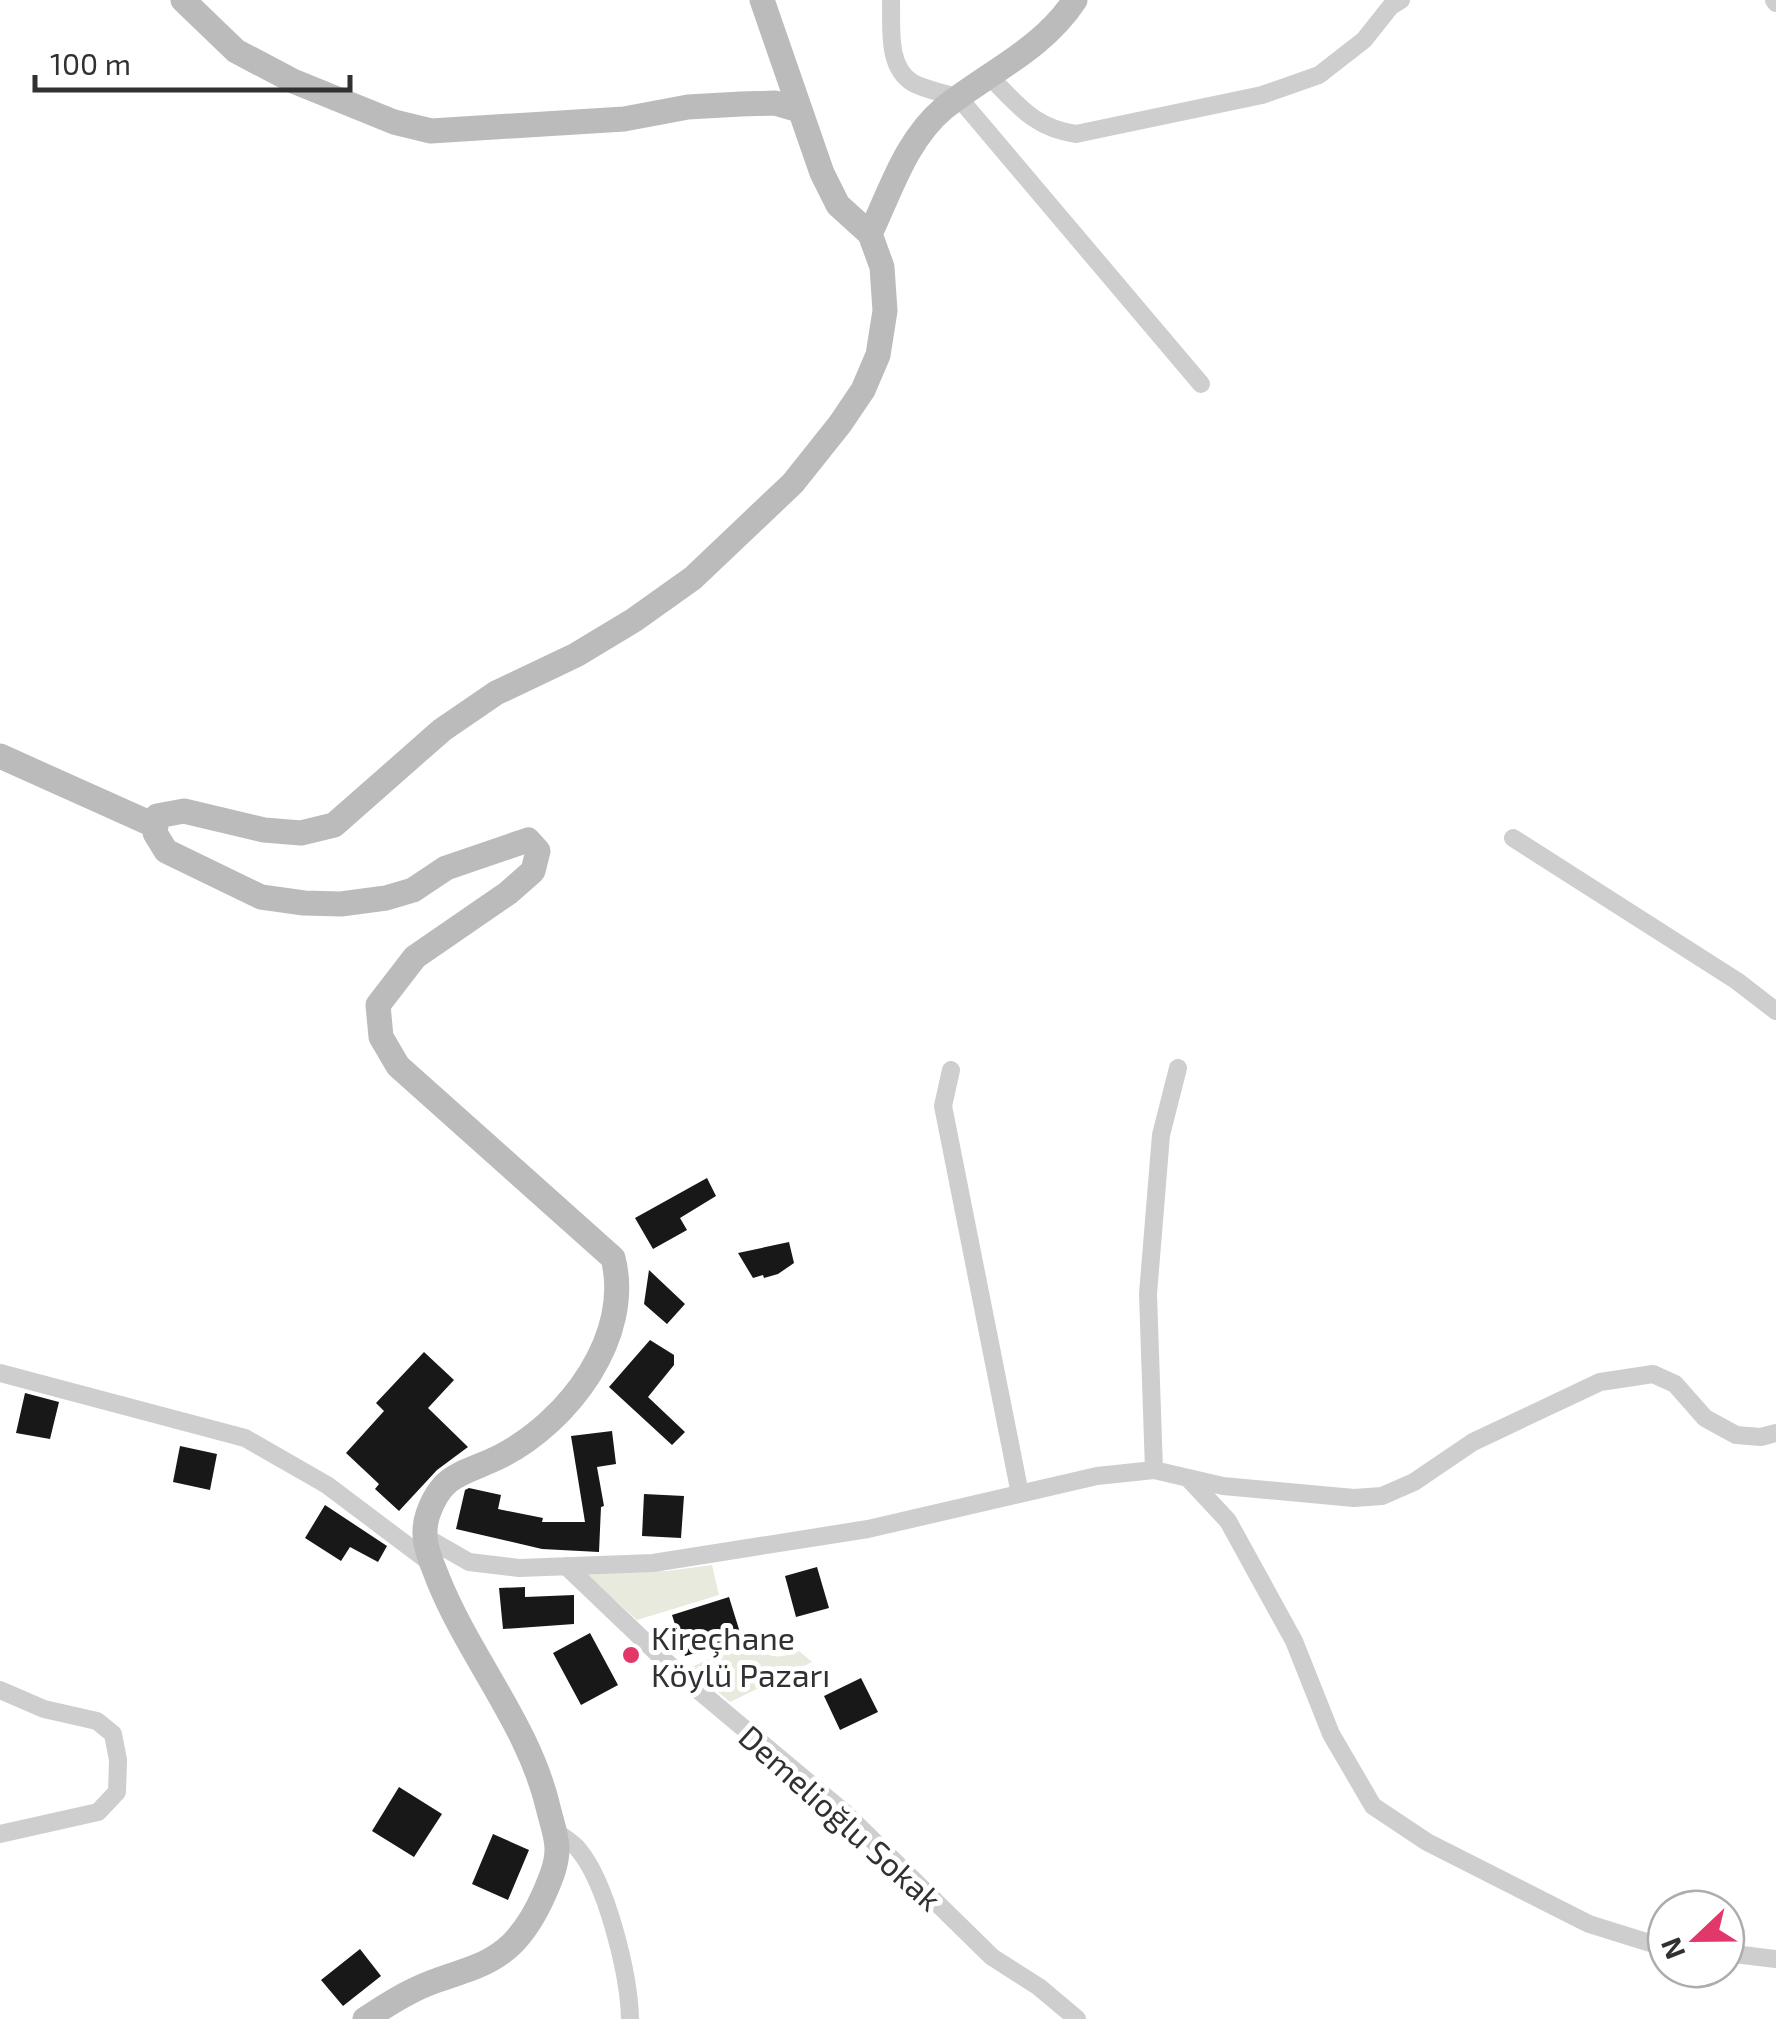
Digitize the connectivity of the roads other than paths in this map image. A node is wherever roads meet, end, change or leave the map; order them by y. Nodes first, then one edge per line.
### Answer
1 (183, 0) edge
2 (762, 0) edge
3 (891, 0) edge
4 (1074, 0) edge
5 (1402, 0) edge
6 (990, 76) junction
7 (960, 98) junction
8 (799, 110) junction
9 (870, 234) junction
10 (1201, 384) dead end
11 (0, 756) edge
12 (156, 826) junction
13 (1513, 838) dead end
14 (1776, 1011) edge
15 (1178, 1068) dead end
16 (951, 1070) dead end
17 (0, 1373) edge
18 (1776, 1433) edge
19 (1154, 1470) junction
20 (1188, 1478) junction
21 (1020, 1494) junction
22 (422, 1535) junction
23 (432, 1564) junction
24 (566, 1566) junction
25 (0, 1690) edge
26 (553, 1829) junction
27 (0, 1834) edge
28 (1646, 1942) edge
29 (1746, 1955) edge
30 (1776, 1959) edge
31 (365, 2019) edge
32 (630, 2019) edge
33 (1077, 2019) edge

1 - 8 street
2 - 8 street
3 - 7 street
4 - 6 street
5 - 6 street
6 - 7 street
7 - 9 street
7 - 10 street
8 - 9 street
9 - 12 street
11 - 12 street
12 - 22 street
13 - 14 street
15 - 19 street
16 - 21 street
17 - 23 street
18 - 20 street
19 - 20 street
19 - 21 street
20 - 28 street
21 - 24 street
22 - 23 street
22 - 24 street
23 - 26 street
24 - 33 street, Demelioğlu Sokak
25 - 27 street
26 - 31 street
26 - 32 street
29 - 30 street

